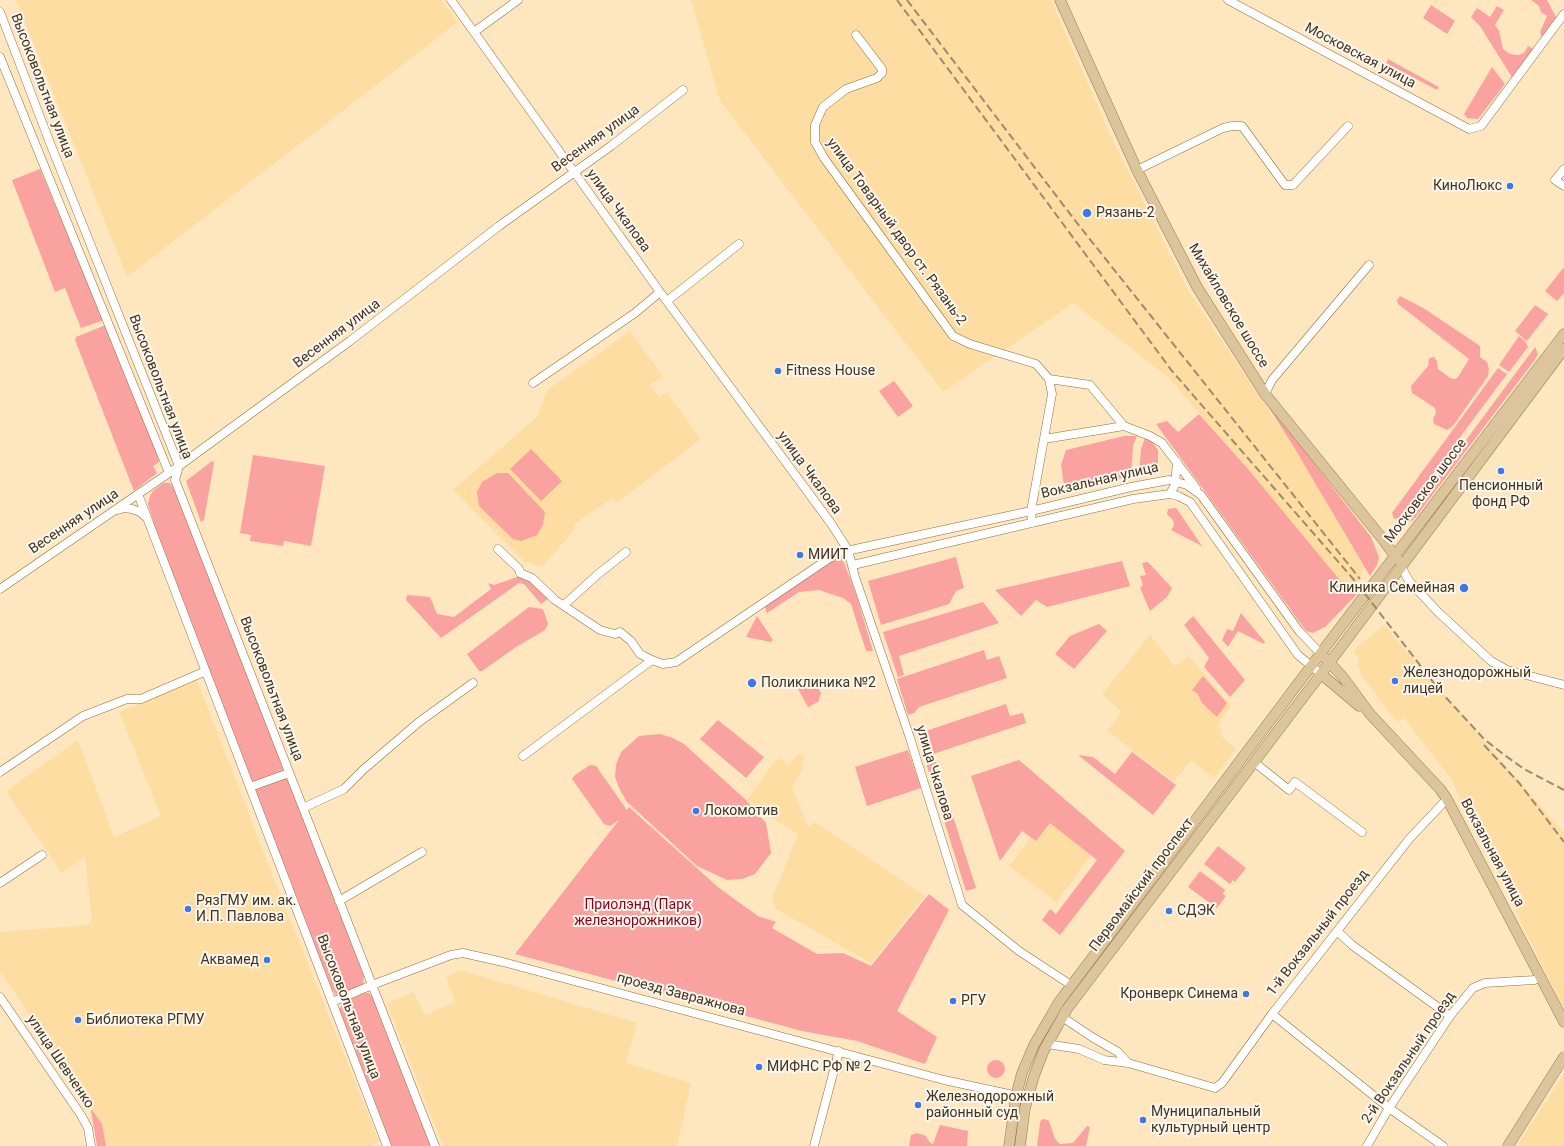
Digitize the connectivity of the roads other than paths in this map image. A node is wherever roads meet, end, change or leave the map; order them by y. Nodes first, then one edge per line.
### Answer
1 (451, 0) edge
2 (518, 0) edge
3 (1060, 0) edge
4 (1228, 0) edge
5 (0, 12) edge
6 (1564, 14) edge
7 (474, 32) junction
8 (856, 35) dead end
9 (0, 57) edge
10 (683, 90) dead end
11 (1348, 126) dead end
12 (1564, 169) edge
13 (1137, 170) junction
14 (574, 172) junction
15 (1564, 186) edge
16 (739, 244) dead end
17 (1369, 265) dead end
18 (660, 292) junction
19 (667, 301) junction
20 (1564, 334) edge
21 (1564, 349) edge
22 (1049, 379) junction
23 (533, 383) dead end
24 (1264, 394) junction
25 (1124, 426) junction
26 (1044, 439) junction
27 (1177, 462) junction
28 (179, 466) junction
29 (170, 473) junction
30 (1175, 481) junction
31 (138, 494) junction
32 (1170, 494) junction
33 (1201, 495) junction
34 (113, 511) junction
35 (1031, 511) junction
36 (148, 518) junction
37 (1032, 523) junction
38 (498, 549) dead end
39 (848, 550) junction
40 (626, 552) dead end
41 (1395, 555) junction
42 (854, 565) junction
43 (1401, 566) junction
44 (0, 589) edge
45 (564, 605) junction
46 (1321, 654) junction
47 (652, 660) junction
48 (1330, 662) junction
49 (1312, 666) junction
50 (206, 671) junction
51 (1321, 674) junction
52 (472, 683) dead end
53 (1564, 685) edge
54 (1370, 714) junction
55 (523, 756) dead end
56 (1254, 762) junction
57 (0, 772) edge
58 (289, 773) junction
59 (250, 787) junction
60 (1447, 799) junction
61 (303, 808) junction
62 (1362, 832) dead end
63 (422, 852) dead end
64 (42, 855) dead end
65 (0, 883) edge
66 (339, 900) junction
67 (1337, 931) junction
68 (1541, 977) junction
69 (372, 985) junction
70 (1071, 985) junction
71 (0, 996) edge
72 (332, 1002) junction
73 (1272, 1014) junction
74 (1062, 1016) junction
75 (1450, 1016) junction
76 (1564, 1022) edge
77 (1047, 1044) junction
78 (839, 1051) junction
79 (1564, 1057) edge
80 (1128, 1063) junction
81 (1016, 1096) junction
82 (1028, 1098) junction
83 (1388, 1108) junction
84 (91, 1146) edge
85 (387, 1146) edge
86 (435, 1146) edge
87 (814, 1146) edge
88 (1009, 1146) edge
89 (1020, 1146) edge
90 (1367, 1146) edge
91 (1443, 1146) edge
92 (1508, 1146) edge

1 - 7 street, улица Чкалова
2 - 7 street
3 - 13 main road, Михайловское шоссе
4 - 6 street, Московская улица
5 - 28 street, Высоковольтная улица
7 - 14 street, улица Чкалова
8 - 22 street, улица Товарный двор ст. Рязань-2
9 - 29 street, Высоковольтная улица
10 - 14 street, Весенняя улица
11 - 13 street
12 - 15 street
13 - 24 main road, Михайловское шоссе
14 - 18 street, улица Чкалова
14 - 28 street, Весенняя улица
16 - 19 street
17 - 24 street
18 - 19 street, улица Чкалова
18 - 23 street
19 - 39 street, улица Чкалова
20 - 41 main road, Московское шоссе
21 - 43 main road, Московское шоссе
22 - 25 street
22 - 26 street
24 - 41 main road, Михайловское шоссе
25 - 26 street
25 - 27 street
26 - 35 street
27 - 30 street
27 - 33 street
28 - 29 street, Весенняя улица
28 - 58 street, Высоковольтная улица
29 - 31 street, Весенняя улица
30 - 32 street
30 - 33 street, Вокзальная улица
30 - 35 street, Вокзальная улица
31 - 34 street, Весенняя улица
31 - 36 street, Высоковольтная улица
32 - 37 street, Вокзальная улица
32 - 49 street, Вокзальная улица
33 - 46 street, Вокзальная улица
34 - 36 street
34 - 44 street, Весенняя улица
35 - 37 street
35 - 39 street, Вокзальная улица
36 - 50 street, Высоковольтная улица
37 - 42 street, Вокзальная улица
38 - 45 street
39 - 42 street, улица Чкалова
39 - 47 street, Вокзальная улица
40 - 45 street
41 - 43 main road, Михайловское шоссе
41 - 46 main road, Московское шоссе
42 - 70 street, улица Чкалова
43 - 48 main road, Московское шоссе
43 - 53 street
45 - 47 street
46 - 48 main road, Вокзальная улица
46 - 49 main road, Московское шоссе
47 - 55 street
48 - 51 main road, Первомайский проспект
48 - 54 main road, Вокзальная улица
49 - 51 street, Вокзальная улица
49 - 70 main road, Первомайский проспект
50 - 57 street
50 - 59 street, Высоковольтная улица
51 - 54 main road, Вокзальная улица
51 - 56 main road, Первомайский проспект
52 - 61 street
54 - 60 main road, Вокзальная улица
56 - 62 street
56 - 74 main road, Первомайский проспект
58 - 59 street, Высоковольтная улица
58 - 61 street, Высоковольтная улица
59 - 72 street, Высоковольтная улица
60 - 67 street, 1-й Вокзальный проезд
60 - 68 main road, Вокзальная улица
61 - 66 street, Высоковольтная улица
63 - 66 street
64 - 65 street
66 - 69 street, Высоковольтная улица
67 - 73 street, 1-й Вокзальный проезд
67 - 75 street
68 - 75 street, 2-й Вокзальный проезд
68 - 76 main road, Вокзальная улица
69 - 72 street, проезд Завражнова
69 - 78 street, проезд Завражнова
69 - 86 street, Высоковольтная улица
70 - 81 main road, Первомайский проспект
71 - 84 street, улица Шевченко
72 - 85 street, Высоковольтная улица
73 - 80 street, 1-й Вокзальный проезд
73 - 83 street
74 - 77 main road, Первомайский проспект
74 - 80 street
75 - 83 street, 2-й Вокзальный проезд
77 - 80 street
77 - 82 main road, Первомайский проспект
78 - 81 street, проезд Завражнова
78 - 87 street
79 - 92 main road
81 - 82 street, проезд Завражнова
81 - 88 main road, Первомайский проспект
82 - 89 main road, Первомайский проспект
83 - 90 street, 2-й Вокзальный проезд
83 - 91 street

